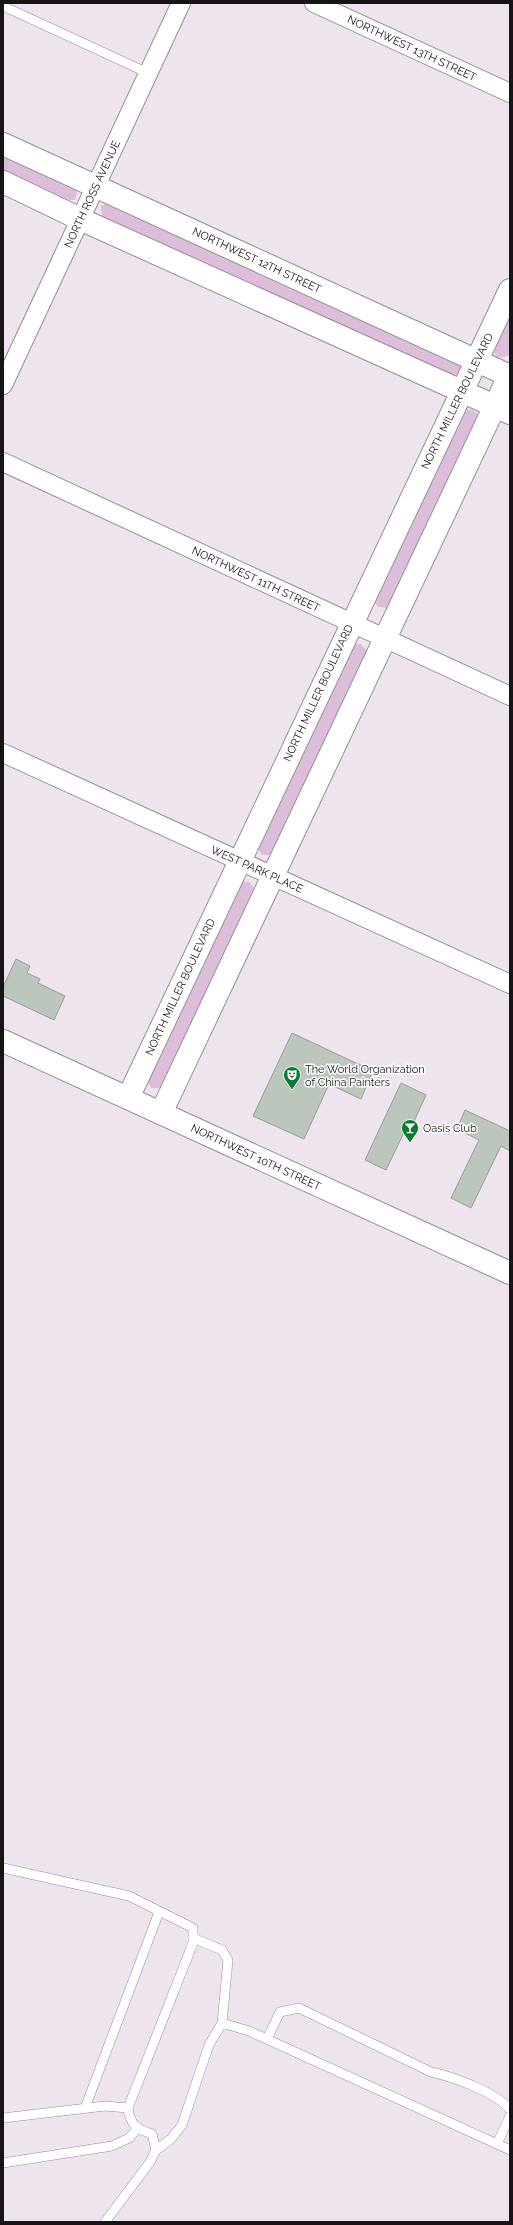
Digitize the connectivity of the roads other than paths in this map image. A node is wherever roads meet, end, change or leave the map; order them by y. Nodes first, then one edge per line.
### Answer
1 (181, 3) edge
2 (314, 3) edge
3 (3, 6) edge
4 (148, 74) junction
5 (510, 93) edge
6 (3, 144) edge
7 (3, 182) edge
8 (96, 185) junction
9 (80, 219) junction
10 (510, 290) edge
11 (476, 361) junction
12 (510, 375) edge
13 (3, 385) edge
14 (461, 391) junction
15 (502, 410) edge
16 (3, 462) edge
17 (351, 623) junction
18 (384, 638) junction
19 (510, 696) edge
20 (3, 753) edge
21 (239, 861) junction
22 (273, 876) junction
23 (510, 984) edge
24 (3, 1041) edge
25 (128, 1098) junction
26 (161, 1113) junction
27 (510, 1273) edge
28 (3, 1868) edge
29 (159, 1912) junction
30 (193, 1938) junction
31 (222, 2023) junction
32 (267, 2039) junction
33 (84, 2108) junction
34 (128, 2108) junction
35 (510, 2109) edge
36 (510, 2116) edge
37 (3, 2118) edge
38 (137, 2129) junction
39 (497, 2144) junction
40 (156, 2150) junction
41 (510, 2150) edge
42 (3, 2163) edge
43 (105, 2222) edge

1 - 4 street, NORTH ROSS AVENUE
2 - 5 street, NORTHWEST 13TH STREET
3 - 4 lane
4 - 8 street, NORTH ROSS AVENUE
6 - 8 street, NORTHWEST 12TH STREET
7 - 9 street
8 - 9 street, NORTH ROSS AVENUE
8 - 11 street, NORTHWEST 12TH STREET
9 - 13 street, NORTH ROSS AVENUE
9 - 14 street
10 - 11 street, NORTH MILLER BOULEVARD
11 - 12 street, NORTHWEST 12TH STREET
11 - 14 street, NORTH MILLER BOULEVARD
12 - 15 street
14 - 15 street
14 - 17 street, NORTH MILLER BOULEVARD
15 - 18 street
16 - 17 street, NORTHWEST 11TH STREET
17 - 18 street, NORTHWEST 11TH STREET
17 - 21 street, NORTH MILLER BOULEVARD
18 - 19 street, NORTHWEST 11TH STREET
18 - 22 street
20 - 21 street, WEST PARK PLACE
21 - 22 street, WEST PARK PLACE
21 - 25 street, NORTH MILLER BOULEVARD
22 - 23 street, WEST PARK PLACE
22 - 26 street
24 - 25 street, NORTHWEST 10TH STREET
25 - 26 street, NORTHWEST 10TH STREET
26 - 27 street, NORTHWEST 10TH STREET
28 - 29 lane
29 - 30 lane
29 - 33 lane
30 - 31 lane
30 - 34 lane
31 - 32 lane
31 - 40 lane
32 - 35 lane
32 - 39 lane
33 - 34 lane
33 - 37 lane
34 - 38 lane
36 - 39 lane
38 - 40 lane
38 - 42 lane
39 - 41 lane
40 - 43 lane

